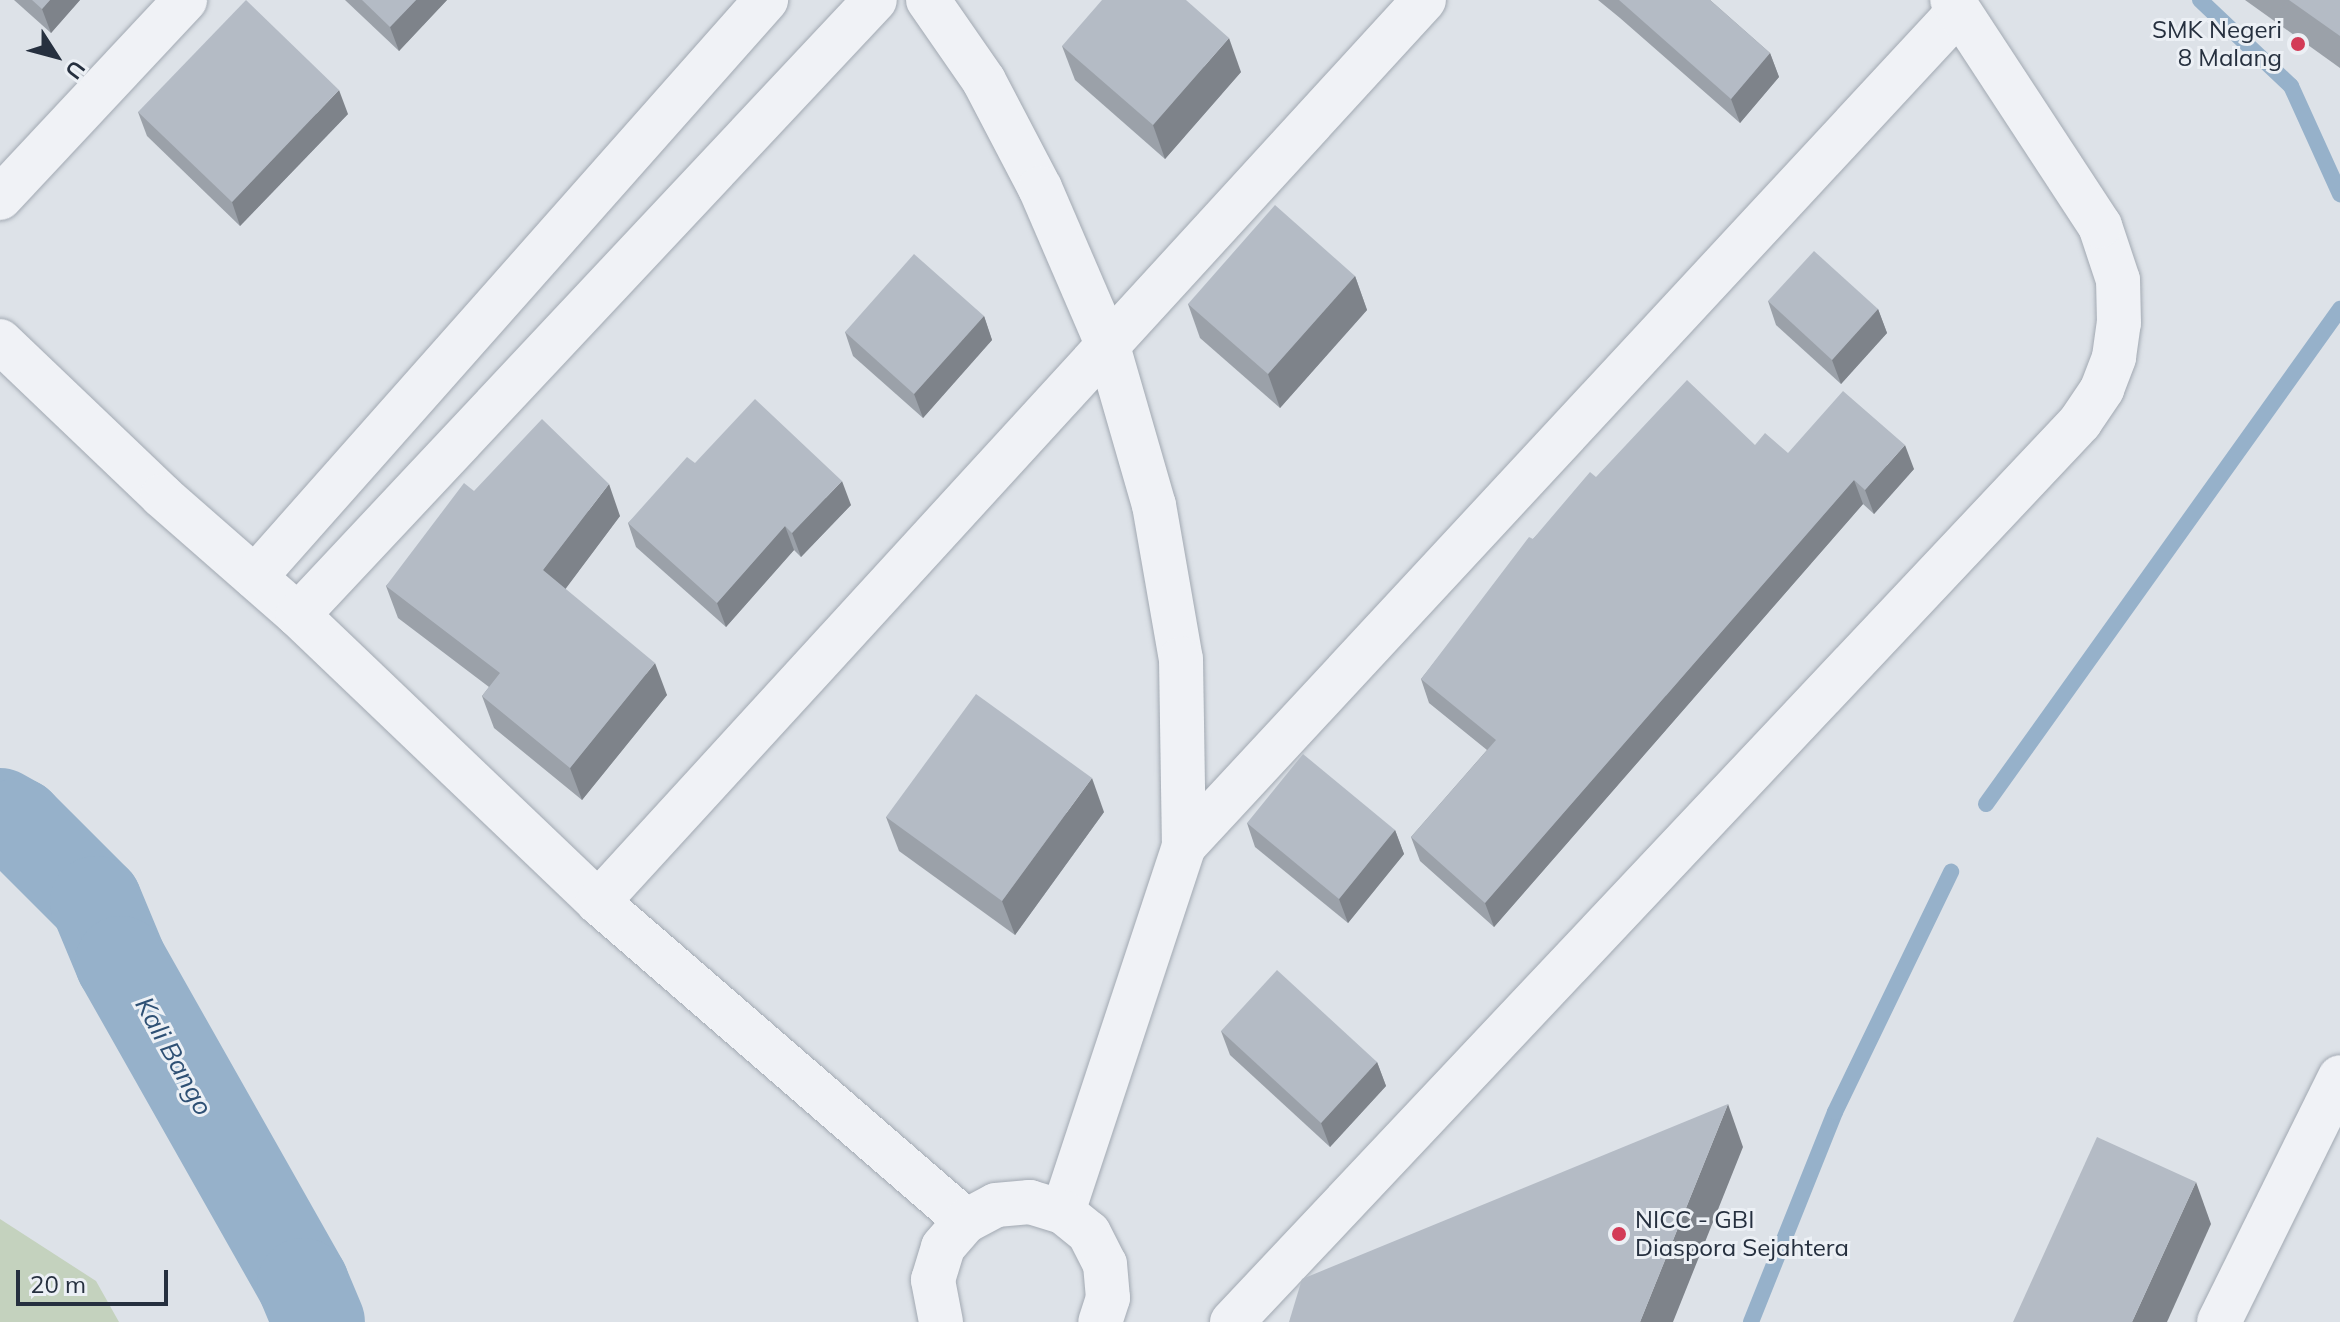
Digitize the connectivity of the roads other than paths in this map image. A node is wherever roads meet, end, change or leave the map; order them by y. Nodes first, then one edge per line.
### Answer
1 (185, 0) edge
2 (766, 0) edge
3 (875, 0) edge
4 (928, 0) edge
5 (1424, 0) edge
6 (1955, 6) edge
7 (0, 198) edge
8 (0, 341) edge
9 (1108, 346) junction
10 (255, 577) junction
11 (298, 615) junction
12 (1184, 846) junction
13 (598, 902) junction
14 (2340, 1077) edge
15 (1063, 1212) junction
16 (966, 1221) junction
17 (941, 1322) edge
18 (1100, 1322) edge
19 (1232, 1322) edge
20 (2219, 1322) edge

1 - 7 street
2 - 10 street
3 - 11 street
4 - 9 street
5 - 9 street
6 - 12 street
6 - 19 street
8 - 10 street
9 - 12 street
9 - 13 street
10 - 11 street
11 - 13 street
12 - 15 street
13 - 16 street
14 - 20 street
15 - 16 street
15 - 18 street
16 - 17 street

